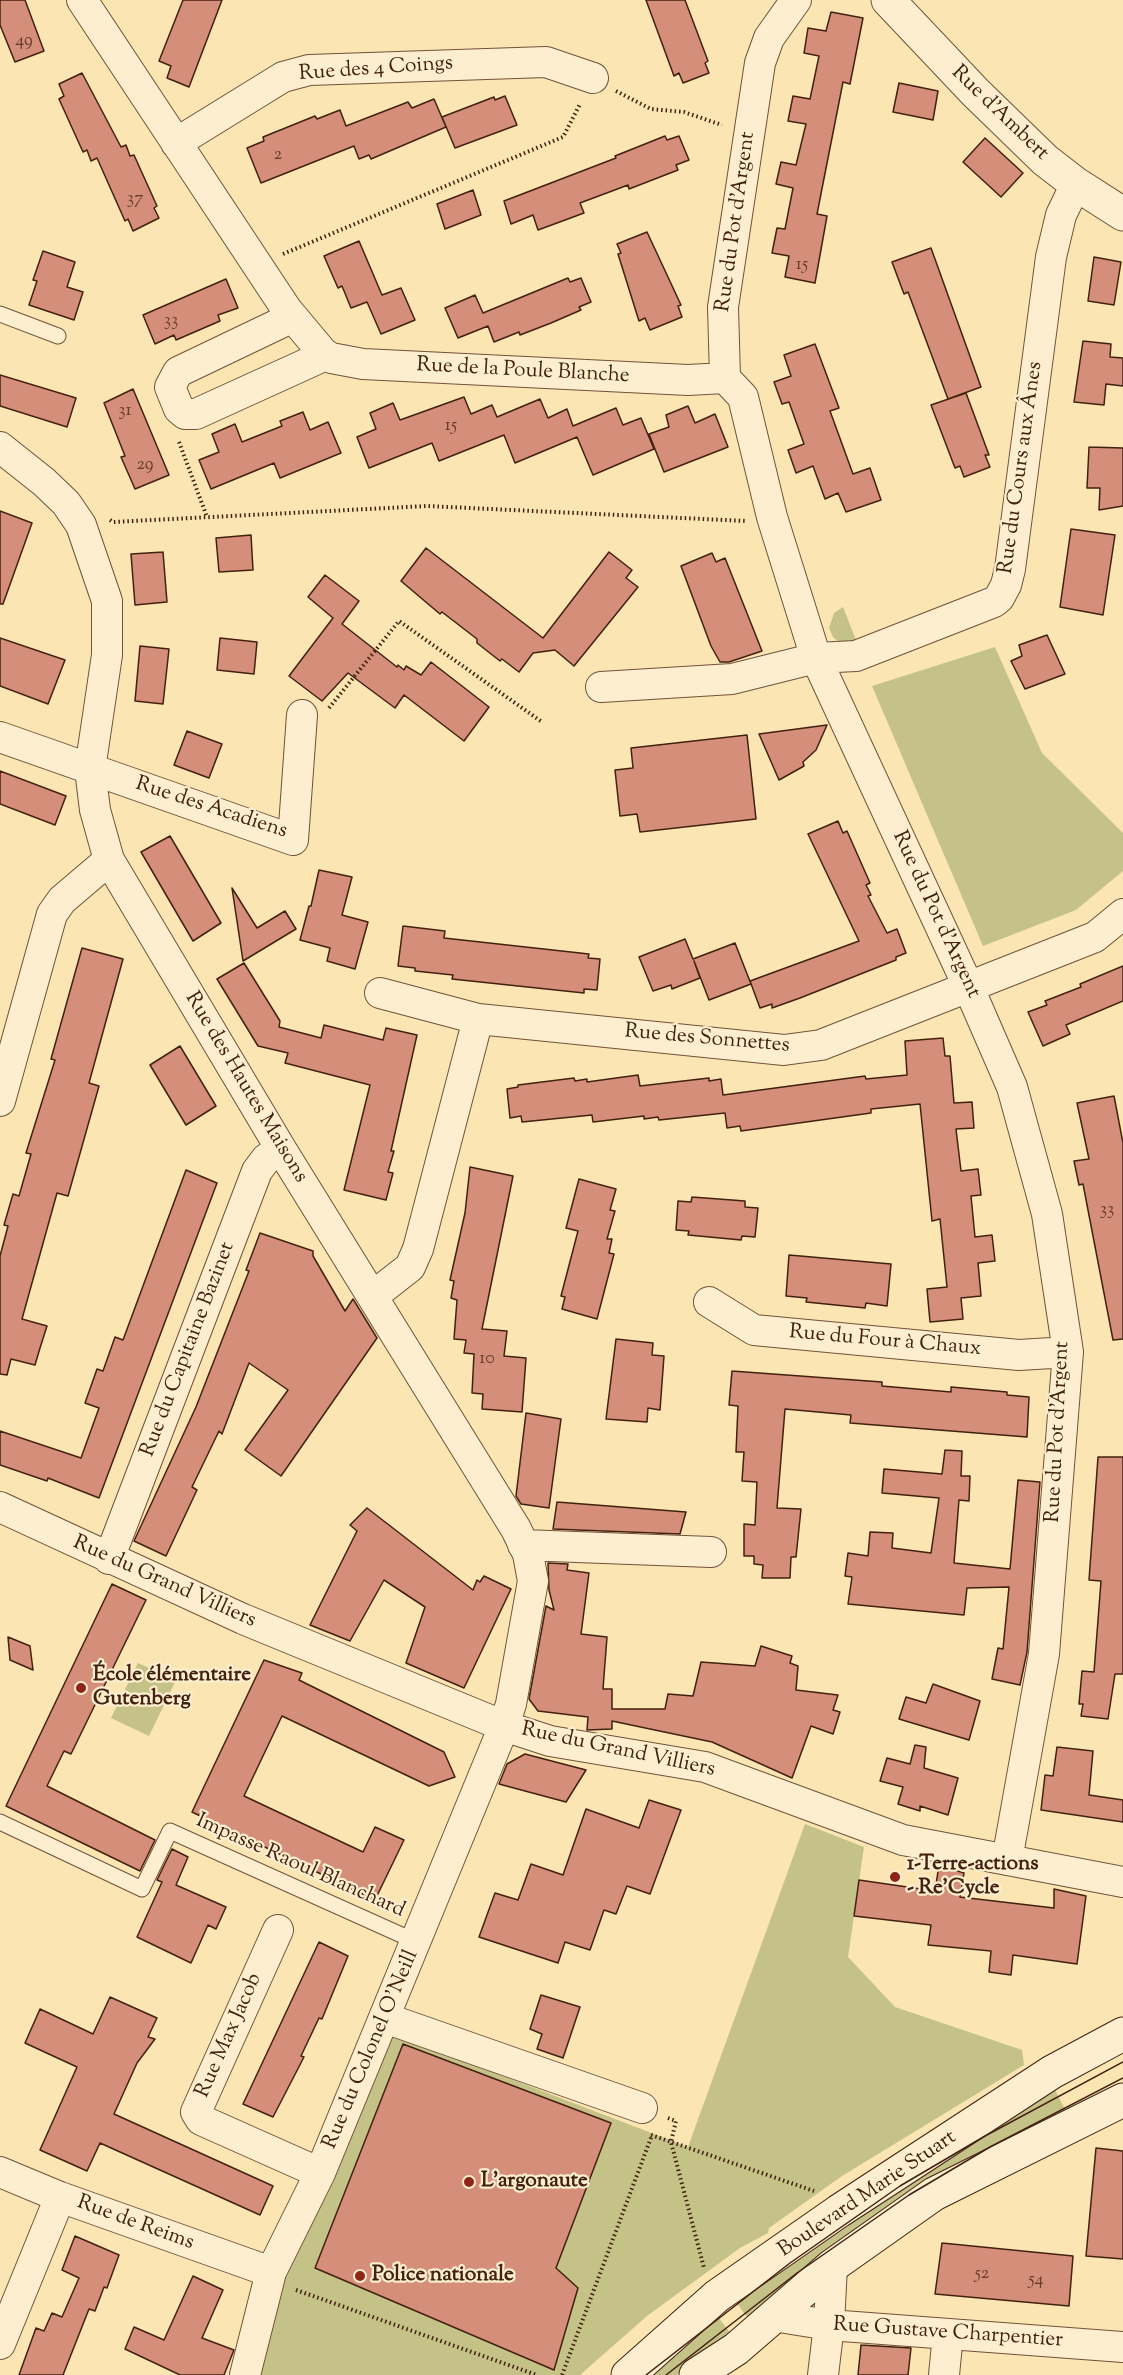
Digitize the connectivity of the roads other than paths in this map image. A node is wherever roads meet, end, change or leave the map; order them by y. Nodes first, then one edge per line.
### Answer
1 (82, 0) edge
2 (796, 0) edge
3 (888, 0) edge
4 (592, 78) road end
5 (176, 142) junction
6 (1076, 184) junction
7 (1123, 214) edge
8 (0, 314) edge
9 (293, 317) junction
10 (58, 336) dead end
11 (323, 353) junction
12 (724, 378) junction
13 (0, 447) edge
14 (816, 658) junction
15 (601, 687) dead end
16 (302, 715) road end
17 (0, 737) edge
18 (90, 769) junction
19 (109, 860) junction
20 (1123, 914) edge
21 (968, 986) junction
22 (380, 993) dead end
23 (478, 1019) junction
24 (0, 1101) edge
25 (281, 1149) junction
26 (373, 1296) junction
27 (709, 1302) dead end
28 (1068, 1353) junction
29 (0, 1507) edge
30 (523, 1545) junction
31 (711, 1552) dead end
32 (109, 1559) junction
33 (504, 1726) junction
34 (0, 1822) edge
35 (1007, 1860) junction
36 (1123, 1882) edge
37 (278, 1930) dead end
38 (417, 1942) junction
39 (385, 2018) junction
40 (1123, 2034) edge
41 (1123, 2100) edge
42 (647, 2122) road end
43 (0, 2172) edge
44 (320, 2173) junction
45 (60, 2197) junction
46 (832, 2266) junction
47 (271, 2272) junction
48 (773, 2316) junction
49 (829, 2325) junction
50 (948, 2334) junction
51 (0, 2344) edge
52 (1123, 2347) edge
53 (244, 2375) edge
54 (628, 2375) edge
55 (696, 2375) edge
56 (823, 2375) edge
57 (944, 2375) edge

1 - 5 street
2 - 12 street, Rue du Pot d'Argent
3 - 6 main road, Rue d'Ambert
4 - 5 street, Rue des 4 Coings
5 - 9 street
6 - 7 main road, Rue d'Ambert
6 - 14 street, Rue du Cours aux Ânes
8 - 10 lane
9 - 11 street
9 - 11 street
11 - 12 street, Rue de la Poule Blanche
12 - 14 street, Rue du Pot d'Argent
13 - 18 street, Rue des Hautes Maisons
14 - 15 street, Rue du Cours aux Ânes
14 - 21 street, Rue du Pot d'Argent
16 - 18 street, Rue des Acadiens
17 - 18 street
18 - 19 street, Rue des Hautes Maisons
19 - 24 street
19 - 25 street, Rue des Hautes Maisons
20 - 21 street, Rue des Sonnettes
21 - 23 street, Rue des Sonnettes
21 - 28 street, Rue du Pot d'Argent
22 - 23 street, Rue des Sonnettes
23 - 26 street
25 - 26 street, Rue des Hautes Maisons
25 - 32 street, Rue du Capitaine Bazinet
26 - 30 street, Rue des Hautes Maisons
27 - 28 street, Rue du Four à Chaux
28 - 35 street, Rue du Pot d'Argent
29 - 32 street, Rue du Grand Villiers
30 - 31 street
30 - 33 street, Rue des Hautes Maisons
32 - 33 street, Rue du Grand Villiers
33 - 35 street, Rue du Grand Villiers
33 - 38 street, Rue du Colonel O'Neill
34 - 38 lane, Impasse Raoul Blanchard
35 - 36 street, Rue du Grand Villiers
37 - 44 street, Rue Max Jacob
38 - 39 street, Rue du Colonel O'Neill
39 - 42 street
39 - 44 street, Rue du Colonel O'Neill
40 - 54 main road, Boulevard Marie Stuart
41 - 46 main road, Boulevard Marie Stuart
43 - 45 street, Rue de Reims
44 - 47 street, Rue du Colonel O'Neill
45 - 47 street, Rue de Reims
45 - 51 street
46 - 48 main road, Boulevard Marie Stuart
46 - 49 street
47 - 53 street, Rue du Colonel O'Neill
48 - 49 street, Rue Gustave Charpentier
48 - 55 main road, Boulevard Marie Stuart
49 - 50 street, Rue Gustave Charpentier
49 - 56 street
50 - 52 street, Rue Gustave Charpentier
50 - 57 street

